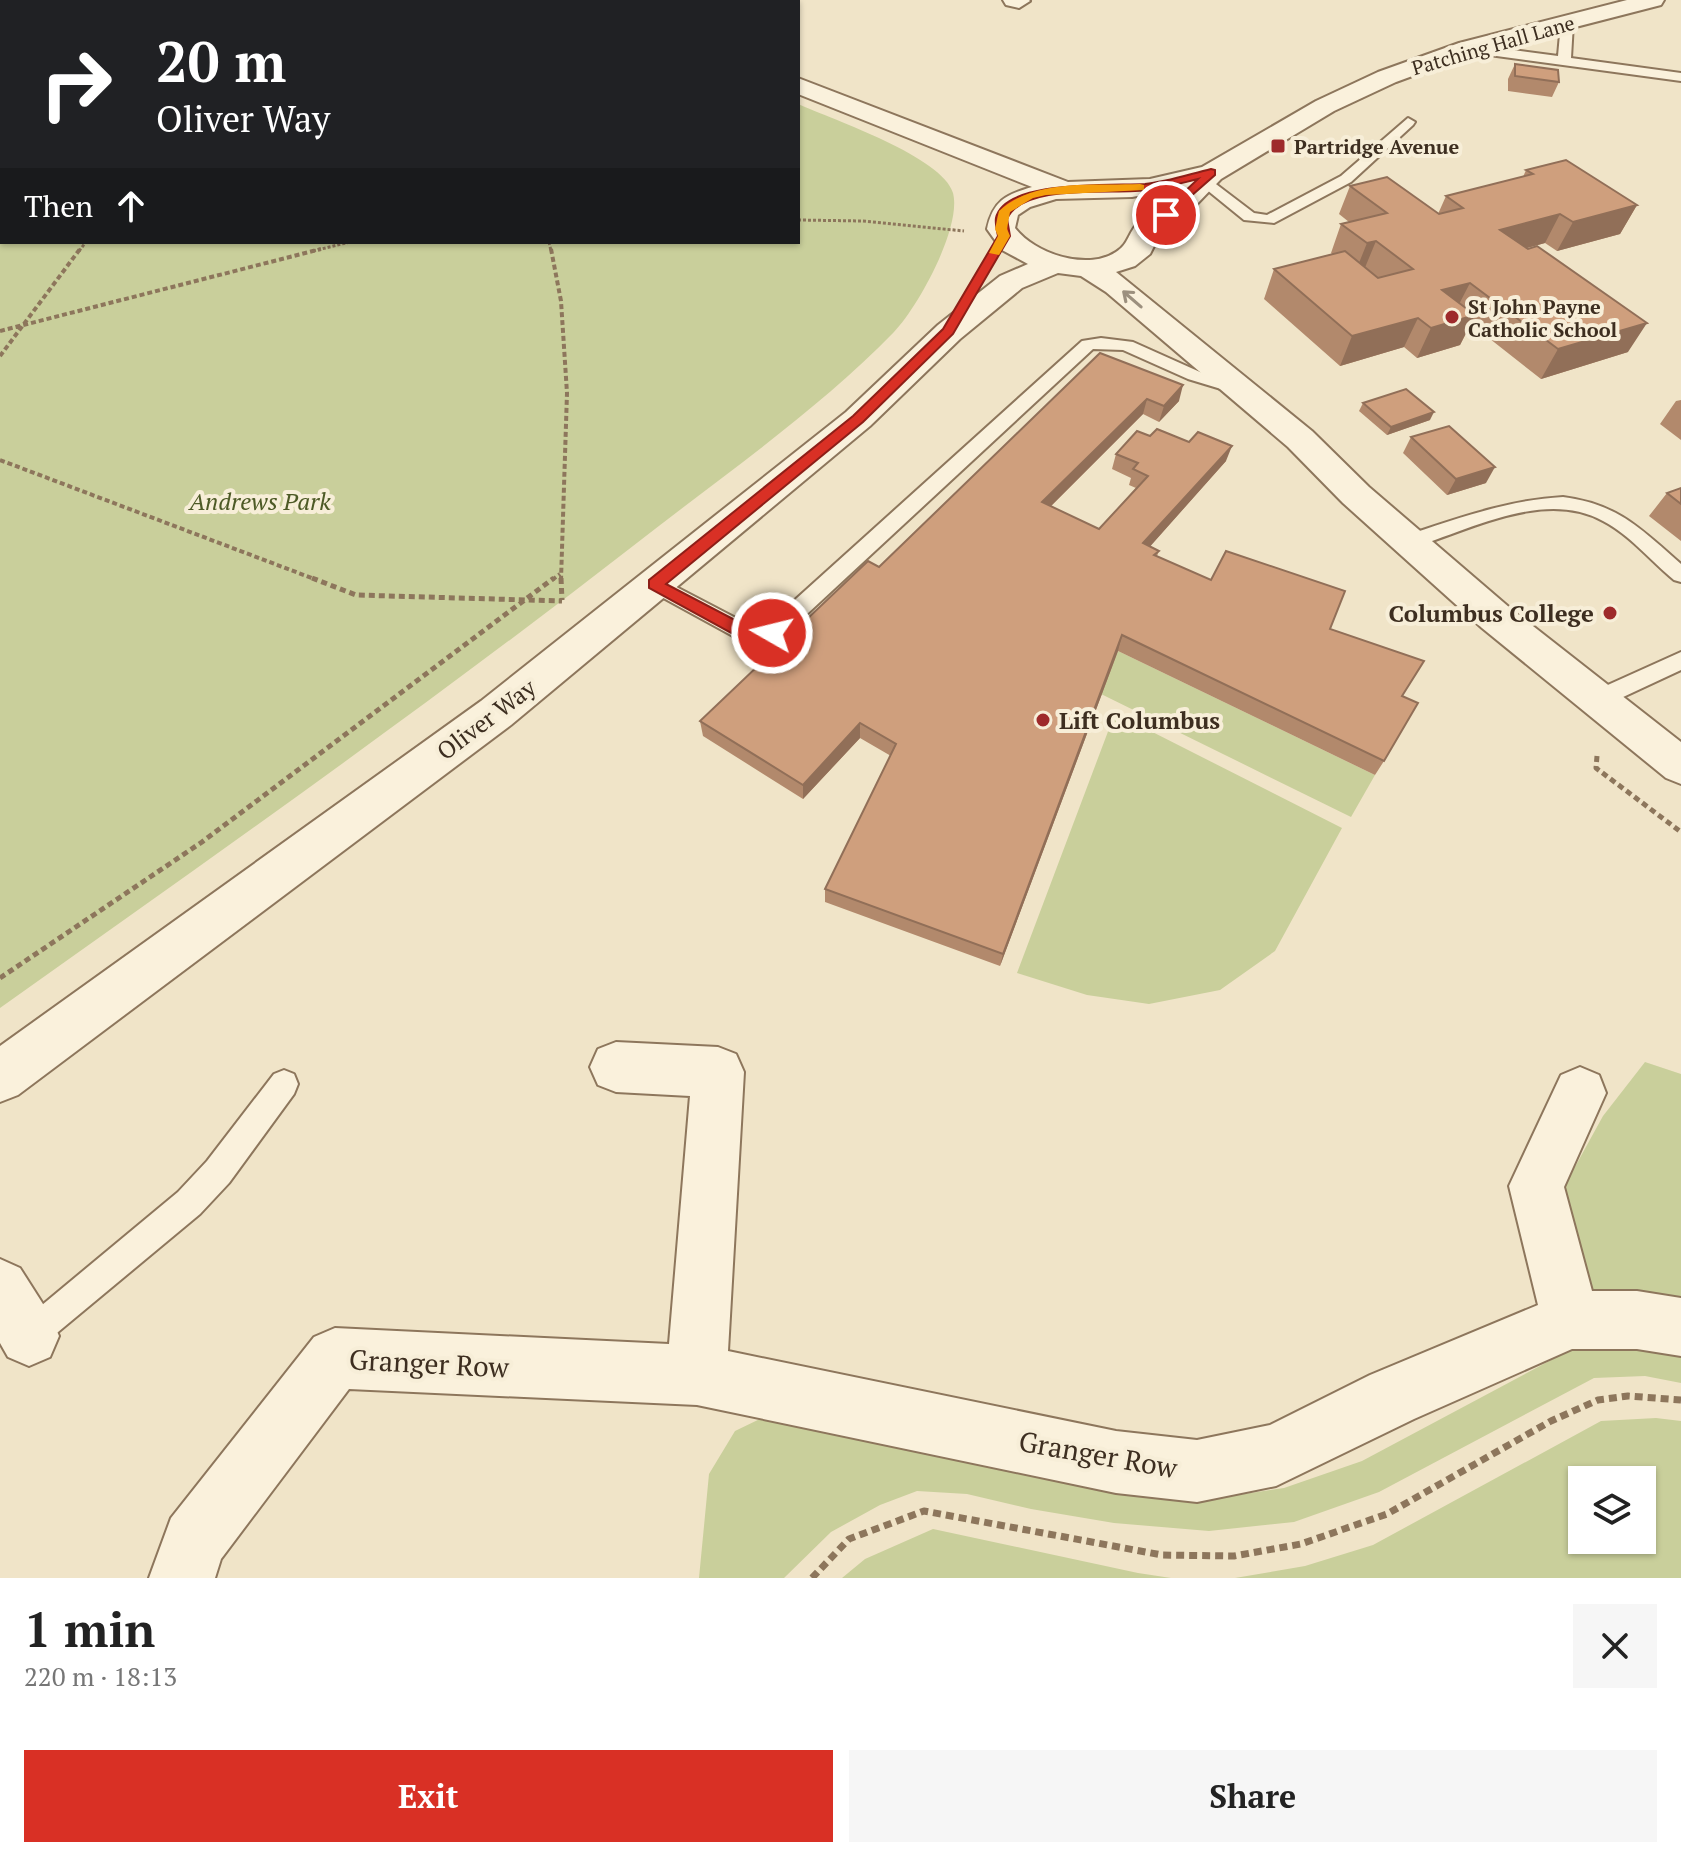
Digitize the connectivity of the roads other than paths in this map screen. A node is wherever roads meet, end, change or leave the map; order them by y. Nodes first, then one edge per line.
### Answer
1 (1549, 0) edge
2 (1653, 0) edge
3 (1576, 20) junction
4 (1467, 48) junction
5 (1564, 61) junction
6 (1681, 77) edge
7 (800, 86) edge
8 (1408, 122) dead end
9 (962, 154) junction
10 (1207, 177) junction
11 (1076, 191) junction
12 (1005, 223) junction
13 (1146, 235) junction
14 (1054, 264) junction
15 (1087, 267) junction
16 (949, 332) junction
17 (1225, 378) junction
18 (1408, 542) junction
19 (1681, 575) edge
20 (654, 584) junction
21 (1681, 660) edge
22 (1598, 699) junction
23 (1681, 766) edge
24 (616, 1067) dead end
25 (0, 1077) edge
26 (284, 1084) dead end
27 (1580, 1093) dead end
28 (0, 1288) edge
29 (1571, 1320) junction
30 (1681, 1327) edge
31 (29, 1336) joint
32 (697, 1375) junction
33 (182, 1578) edge

1 - 3 street
2 - 3 street, Patching Hall Lane
3 - 4 street, Patching Hall Lane
3 - 5 lane
4 - 5 lane
4 - 10 street, Patching Hall Lane
5 - 6 lane
7 - 9 street, Patching Hall Lane
8 - 10 lane
9 - 11 street, Patching Hall Lane
9 - 12 street, Patching Hall Lane
10 - 11 street, Patching Hall Lane
10 - 13 street, Patching Hall Lane
11 - 12 street, Patching Hall Lane
11 - 13 street, Patching Hall Lane
12 - 14 street, Patching Hall Lane
12 - 16 street, Oliver Way
13 - 15 street, Patching Hall Lane
13 - 17 street
14 - 15 street, Patching Hall Lane
14 - 16 street, Oliver Way
17 -> 15 street
16 - 20 street, Oliver Way
17 - 18 street
17 - 20 lane
18 - 19 lane
18 - 22 street
20 - 25 street, Oliver Way
21 - 22 lane
22 - 23 street
24 - 32 street
26 - 31 lane
27 - 29 street
28 - 31 street
29 - 30 street, Granger Row
29 - 32 street, Granger Row
32 - 33 street, Granger Row

